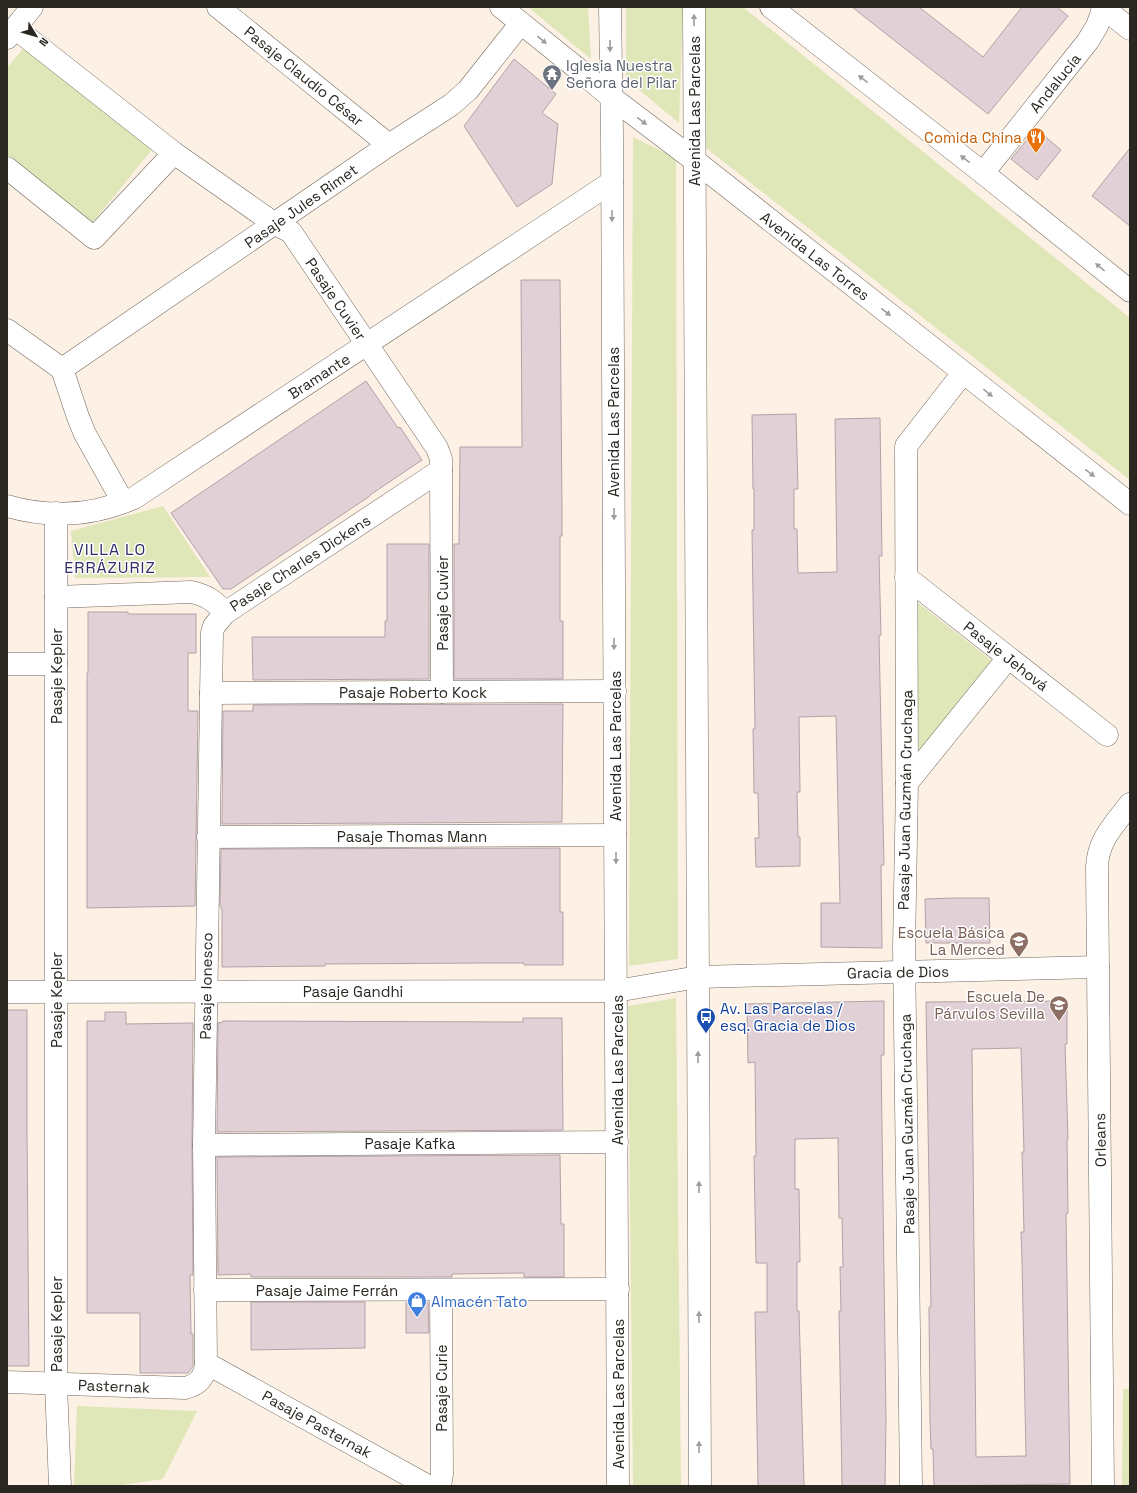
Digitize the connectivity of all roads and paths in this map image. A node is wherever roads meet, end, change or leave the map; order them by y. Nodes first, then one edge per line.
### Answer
1 (32, 7) edge
2 (218, 7) edge
3 (501, 7) edge
4 (610, 7) edge
5 (694, 7) edge
6 (771, 7) edge
7 (1103, 8) edge
8 (521, 23) junction
9 (1130, 29) edge
10 (11, 33) edge
11 (611, 98) junction
12 (390, 145) junction
13 (174, 153) junction
14 (694, 160) junction
15 (7, 168) edge
16 (983, 173) junction
17 (612, 182) junction
18 (275, 224) junction
19 (1130, 291) edge
20 (7, 330) edge
21 (366, 344) junction
22 (62, 369) junction
23 (963, 373) junction
24 (442, 470) junction
25 (123, 502) junction
26 (1130, 504) edge
27 (7, 506) edge
28 (56, 514) junction
29 (906, 577) junction
30 (56, 597) junction
31 (224, 612) junction
32 (1008, 658) junction
33 (7, 664) edge
34 (56, 664) junction
35 (615, 691) junction
36 (442, 692) junction
37 (211, 693) junction
38 (1107, 735) dead end
39 (907, 783) junction
40 (1130, 804) edge
41 (615, 835) junction
42 (208, 837) junction
43 (1098, 967) junction
44 (905, 972) junction
45 (698, 977) junction
46 (616, 990) junction
47 (7, 992) edge
48 (56, 992) junction
49 (206, 992) junction
50 (617, 1142) junction
51 (204, 1145) junction
52 (618, 1289) junction
53 (205, 1290) junction
54 (441, 1290) junction
55 (206, 1363) junction
56 (7, 1382) edge
57 (56, 1384) junction
58 (60, 1486) edge
59 (428, 1486) edge
60 (440, 1486) edge
61 (618, 1486) edge
62 (700, 1486) edge
63 (911, 1486) edge
64 (1103, 1486) edge

1 - 10 street
2 - 12 street, Pasaje Claudio César
3 - 8 street, Avenida Las Torres
4 -> 11 street, Avenida Las Parcelas
14 -> 5 street, Avenida Las Parcelas
16 -> 6 street
7 - 9 street
7 - 16 street, Andalucía
8 -> 11 street, Avenida Las Torres
8 - 12 street, Pasaje Jules Rimet
10 - 13 street, Pasaje Cuvier
11 -> 14 street, Avenida Las Torres
11 - 17 street, Avenida Las Parcelas
12 - 18 street, Pasaje Jules Rimet
13 - 15 street
13 - 18 street, Pasaje Cuvier
14 -> 23 street, Avenida Las Torres
14 - 45 street, Avenida Las Parcelas
19 -> 16 street
17 - 21 street, Bramante
17 -> 35 street, Avenida Las Parcelas
18 - 21 street, Pasaje Cuvier
18 - 22 street, Pasaje Jules Rimet
20 - 22 street
21 - 24 street, Pasaje Cuvier
21 - 25 street, Bramante
22 - 25 street
23 -> 26 street, Avenida Las Torres
23 - 29 street, Pasaje Juan Guzmán Cruchaga
24 - 31 street, Pasaje Charles Dickens
24 - 36 street, Pasaje Cuvier
25 - 28 street, Bramante
27 - 28 street, Bramante
28 - 30 street, Pasaje Kepler
29 - 32 street, Pasaje Jehová
29 - 39 street, Pasaje Juan Guzmán Cruchaga
30 - 31 street, Pasaje Charles Dickens
30 - 34 street, Pasaje Kepler
31 - 37 street, Pasaje Ionesco
32 - 38 street, Pasaje Jehová
32 - 39 street
33 - 34 street
34 - 48 street, Pasaje Kepler
35 - 36 street, Pasaje Roberto Kock
35 - 41 street, Avenida Las Parcelas
36 - 37 street, Pasaje Roberto Kock
37 - 42 street, Pasaje Ionesco
39 - 44 street, Pasaje Juan Guzmán Cruchaga
40 - 43 street, Orleans
41 - 42 street, Pasaje Thomas Mann
41 -> 46 street, Avenida Las Parcelas
42 - 49 street, Pasaje Ionesco
43 - 44 street, Gracia de Dios
43 - 64 street, Orleans
44 - 45 street, Gracia de Dios
44 - 63 street, Pasaje Juan Guzmán Cruchaga
45 - 46 street, Pasaje Gandhi
62 -> 45 street, Avenida Las Parcelas
46 - 49 street, Pasaje Gandhi
46 - 50 street, Avenida Las Parcelas
47 - 48 street, Pasaje Gandhi
48 - 49 street, Pasaje Gandhi
48 - 57 street, Pasaje Kepler
49 - 51 street, Pasaje Ionesco
50 - 51 street, Pasaje Kafka
50 - 52 street, Avenida Las Parcelas
51 - 53 street, Pasaje Ionesco
52 - 54 street, Pasaje Jaime Ferrán
52 - 61 street, Avenida Las Parcelas
53 - 54 street, Pasaje Jaime Ferrán
53 - 55 street, Pasaje Ionesco
54 - 60 street, Pasaje Curie
55 - 57 street, Pasternak
55 - 59 street, Pasaje Pasternak
56 - 57 street, Pasternak
57 - 58 street, Pasaje Kepler

